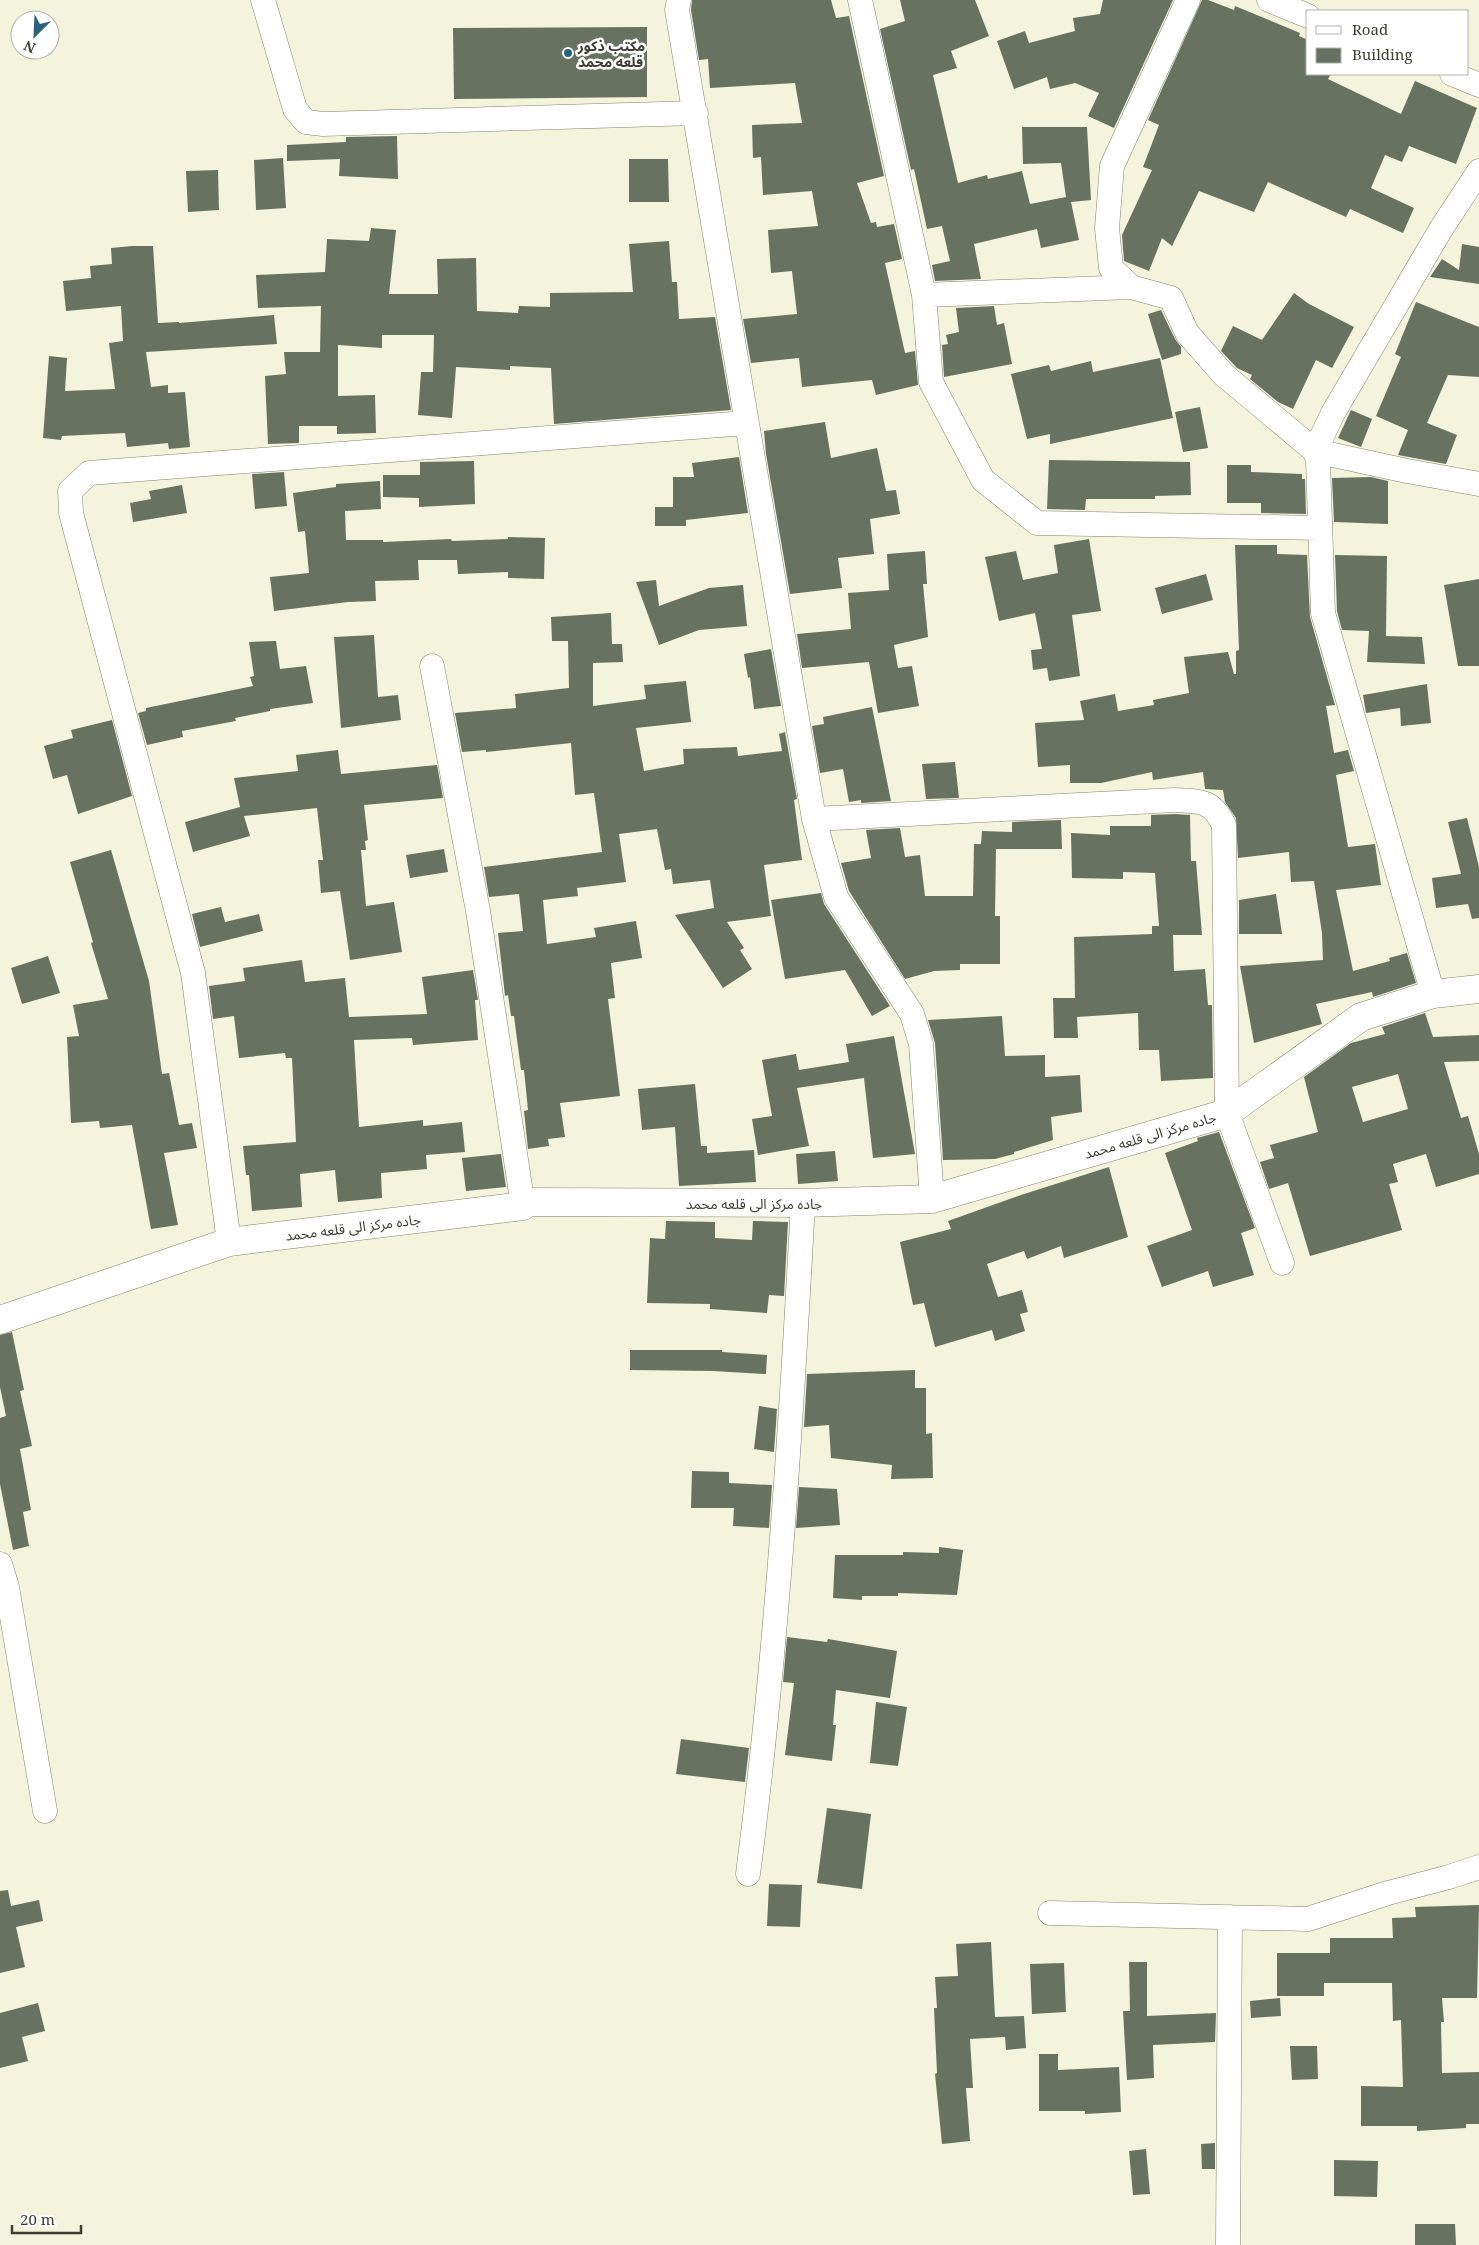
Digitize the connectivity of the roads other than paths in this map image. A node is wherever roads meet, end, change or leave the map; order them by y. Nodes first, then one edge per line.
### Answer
1 (264, 0) edge
2 (679, 0) edge
3 (860, 0) edge
4 (1188, 0) edge
5 (1269, 0) edge
6 (1306, 15) edge
7 (1454, 75) edge
8 (1479, 85) edge
9 (696, 114) junction
10 (1479, 171) edge
11 (1131, 287) junction
12 (924, 295) junction
13 (746, 423) junction
14 (1315, 451) junction
15 (1479, 484) edge
16 (1320, 528) junction
17 (432, 666) dead end
18 (814, 819) junction
19 (1479, 989) edge
20 (1433, 994) junction
21 (1227, 1113) junction
22 (932, 1199) junction
23 (803, 1204) junction
24 (523, 1206) junction
25 (229, 1242) junction
26 (1282, 1263) dead end
27 (0, 1320) edge
28 (0, 1564) edge
29 (44, 1811) dead end
30 (1479, 1867) edge
31 (748, 1874) dead end
32 (1050, 1913) dead end
33 (1230, 1917) junction
34 (1228, 2245) edge

1 - 9 street
2 - 9 street
3 - 12 street
4 - 11 street
5 - 6 street
7 - 8 street
9 - 13 street
10 - 14 street
11 - 12 street
11 - 14 street
12 - 16 street
13 - 18 street
13 - 25 street
14 - 15 street
14 - 16 street
16 - 20 street
17 - 24 street
18 - 21 street
18 - 22 street
19 - 20 street, جاده مرکز الی قلعه محمد
20 - 21 street, جاده مرکز الی قلعه محمد
21 - 22 street, جاده مرکز الی قلعه محمد
21 - 26 street
22 - 23 street, جاده مرکز الی قلعه محمد
23 - 24 street, جاده مرکز الی قلعه محمد
23 - 31 street
24 - 25 street, جاده مرکز الی قلعه محمد
25 - 27 street, جاده مرکز الی قلعه محمد
28 - 29 street
30 - 33 street
32 - 33 street
33 - 34 street

